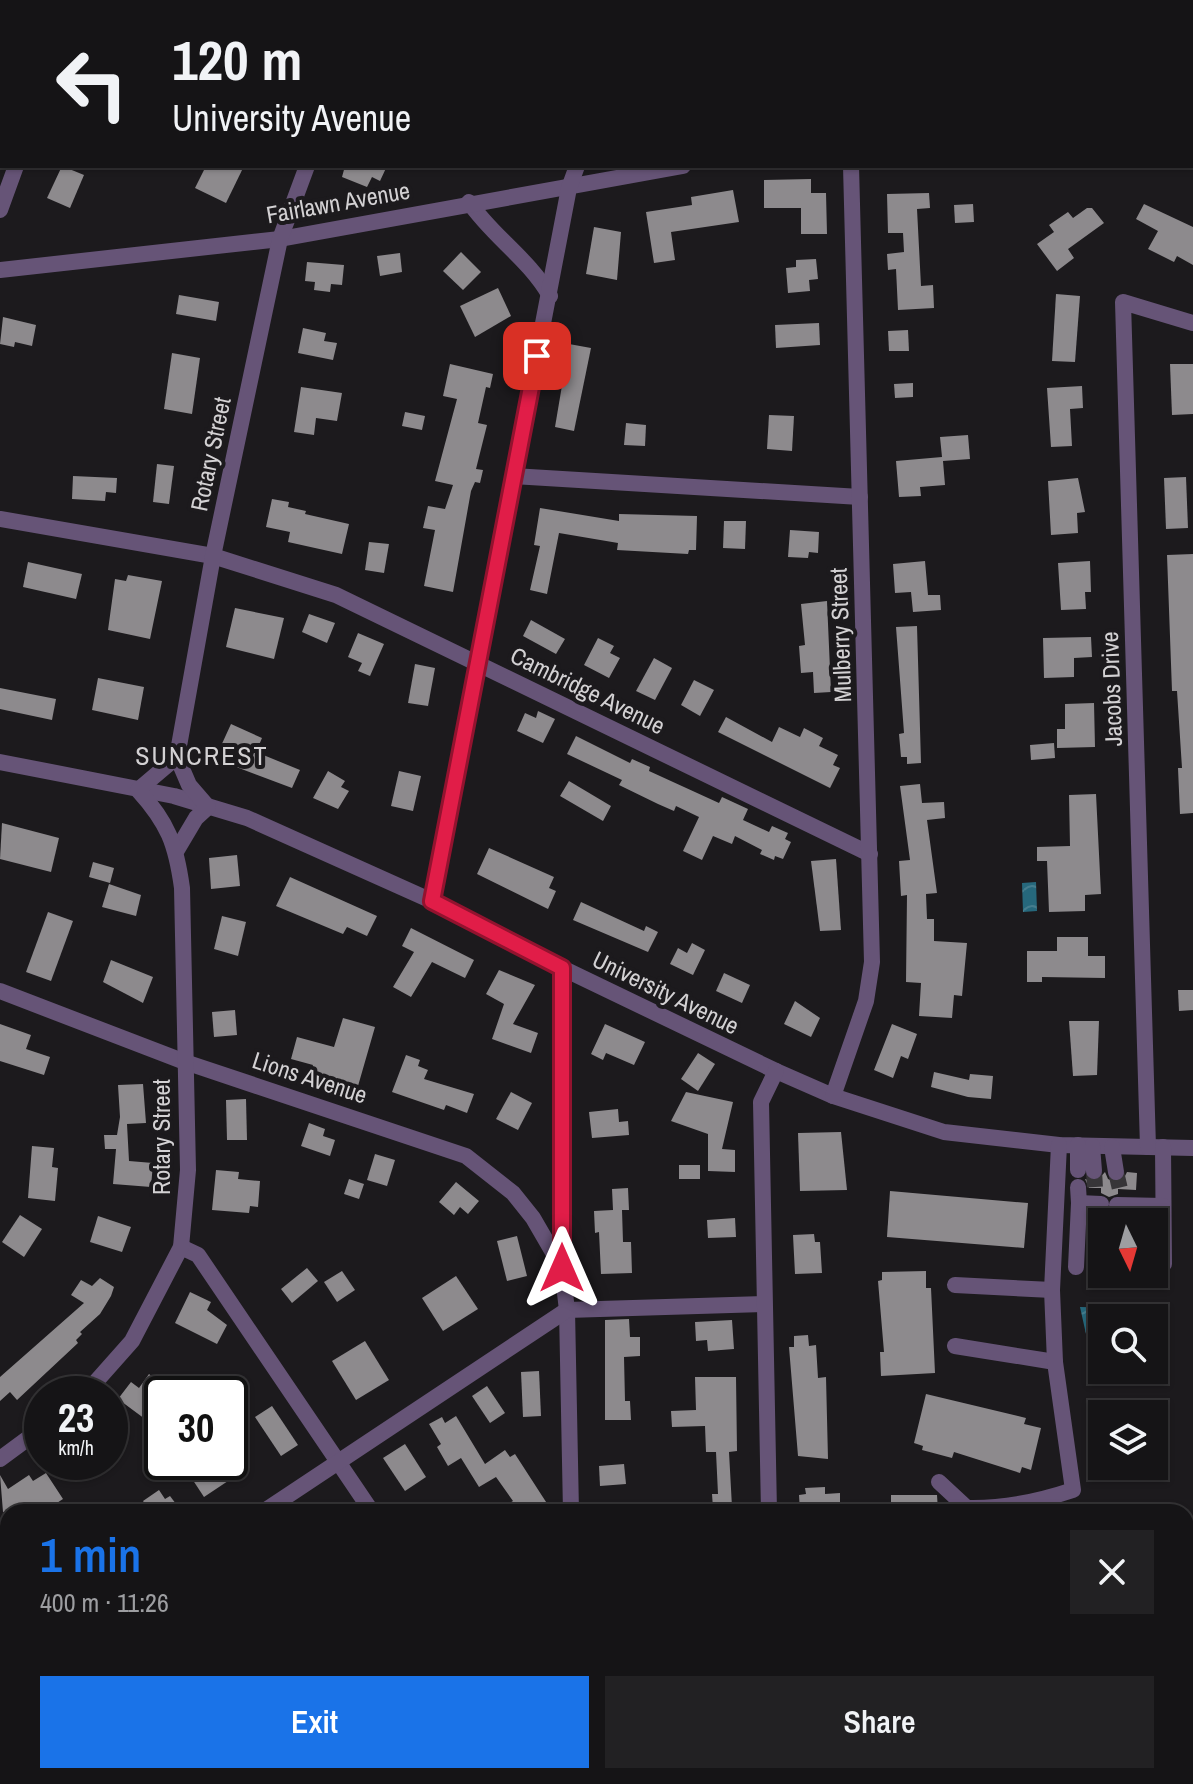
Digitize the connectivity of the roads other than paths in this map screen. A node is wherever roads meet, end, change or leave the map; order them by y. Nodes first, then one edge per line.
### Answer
1 (15, 168) edge
2 (306, 168) edge
3 (576, 168) edge
4 (673, 168) edge
5 (851, 168) edge
6 (569, 188) junction
7 (469, 202) junction
8 (0, 210) edge
9 (280, 239) junction
10 (0, 270) edge
11 (550, 296) junction
12 (1193, 323) edge
13 (513, 476) junction
14 (860, 497) junction
15 (0, 519) edge
16 (213, 556) junction
17 (476, 662) junction
18 (177, 757) junction
19 (0, 762) edge
20 (138, 790) junction
21 (208, 807) junction
22 (177, 850) junction
23 (870, 854) junction
24 (432, 901) junction
25 (562, 968) junction
26 (0, 991) edge
27 (185, 1062) junction
28 (776, 1071) junction
29 (833, 1096) junction
30 (1059, 1145) junction
31 (1085, 1146) junction
32 (1112, 1147) junction
33 (1155, 1147) junction
34 (1193, 1148) edge
35 (1086, 1170) tunnel mouth
36 (1116, 1172) tunnel mouth
37 (562, 1199) junction
38 (1163, 1206) joint
39 (527, 1210) junction
40 (181, 1247) junction
41 (1076, 1267) dead end
42 (562, 1268) junction
43 (955, 1285) dead end
44 (1052, 1290) junction
45 (764, 1304) junction
46 (567, 1310) junction
47 (955, 1346) dead end
48 (1055, 1362) junction
49 (101, 1376) edge
50 (24, 1441) edge
51 (0, 1459) edge
52 (340, 1462) junction
53 (939, 1482) dead end
54 (275, 1504) edge
55 (367, 1504) edge
56 (571, 1504) edge
57 (769, 1504) edge
58 (963, 1504) edge
59 (1027, 1504) edge

1 - 8 street
2 - 9 street, Rotary Street
3 - 6 street
4 - 6 street, Fairlawn Avenue
5 - 14 street, Mulberry Street
6 - 7 street, Fairlawn Avenue
6 - 11 street
7 - 9 street, Fairlawn Avenue
7 - 11 street
9 - 10 street, Fairlawn Avenue
9 - 16 street, Rotary Street
11 - 13 street
12 - 33 street, Jacobs Drive
13 - 14 street
13 - 17 street
14 - 23 street, Mulberry Street
15 - 16 street, Cambridge Avenue
16 - 17 street, Cambridge Avenue
16 - 18 street, Rotary Street
17 - 23 street, Cambridge Avenue
17 - 24 street
18 - 20 street
18 - 21 street
19 - 20 street, University Avenue
20 - 21 street, University Avenue
20 - 22 street, Rotary Street
21 - 22 street
21 - 24 street, University Avenue
22 - 27 street, Rotary Street
23 - 29 street, Mulberry Street
24 - 25 street, University Avenue
25 - 28 street, University Avenue
25 - 37 street
26 - 27 street, Lions Avenue
27 - 39 street, Lions Avenue
27 - 40 street, Rotary Street
28 - 29 street, University Avenue
28 - 45 street
29 - 30 street, University Avenue
30 - 31 street, University Avenue
30 - 44 street
31 - 32 street, University Avenue
31 - 35 street
32 - 33 street, University Avenue
32 - 36 street
33 - 34 street, University Avenue
33 - 38 street
37 - 39 street
37 - 42 street
38 - 41 street
39 - 42 street, Lions Avenue
40 - 49 street, Rotary Street
40 - 52 street
42 - 46 street
43 - 44 street
44 - 48 street
45 - 46 street
45 - 57 street
46 - 52 street
46 - 56 street
47 - 48 street
48 - 59 street
50 - 51 street
52 - 54 street
52 - 55 street
53 - 58 street

